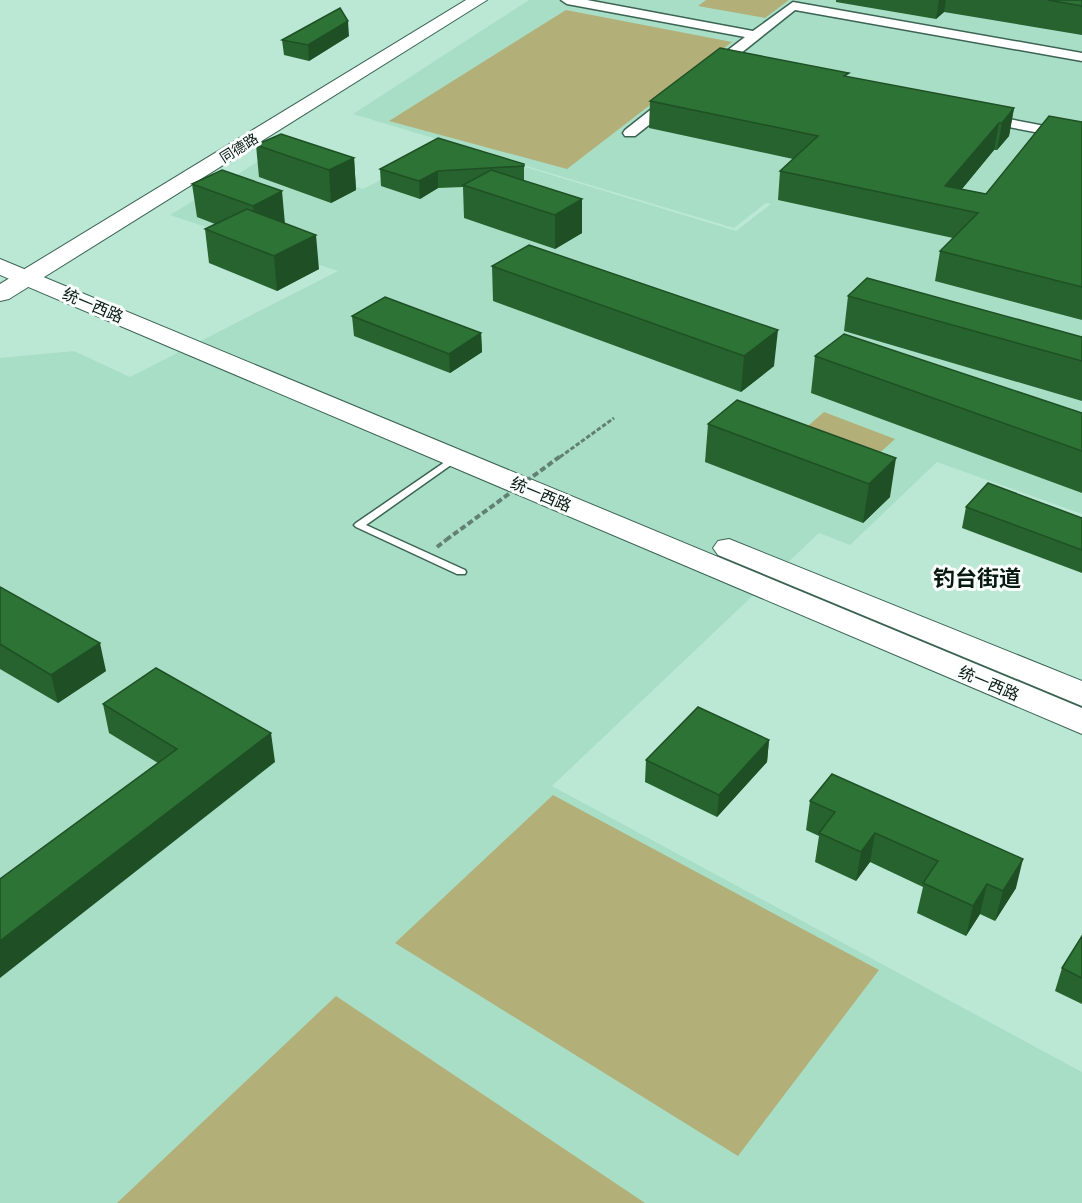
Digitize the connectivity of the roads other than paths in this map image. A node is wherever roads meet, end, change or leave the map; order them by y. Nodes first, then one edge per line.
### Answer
1 (463, 0) edge
2 (478, 0) edge
3 (567, 0) edge
4 (755, 35) junction
5 (1082, 57) edge
6 (716, 66) junction
7 (738, 70) edge
8 (698, 79) edge
9 (681, 93) edge
10 (967, 115) edge
11 (630, 133) dead end
12 (1082, 137) edge
13 (15, 271) edge
14 (455, 458) junction
15 (461, 572) dead end
16 (1082, 694) edge
17 (1082, 722) edge

1 - 13 street, 同德路
2 - 13 street, 同德路
3 - 4 street
4 - 5 street
4 - 6 street
6 - 7 street
6 - 8 street
9 - 11 street
10 - 12 street
13 - 14 main road, 统一西路
13 - 16 main road, 统一西路
14 - 15 lane
14 - 17 main road, 统一西路

